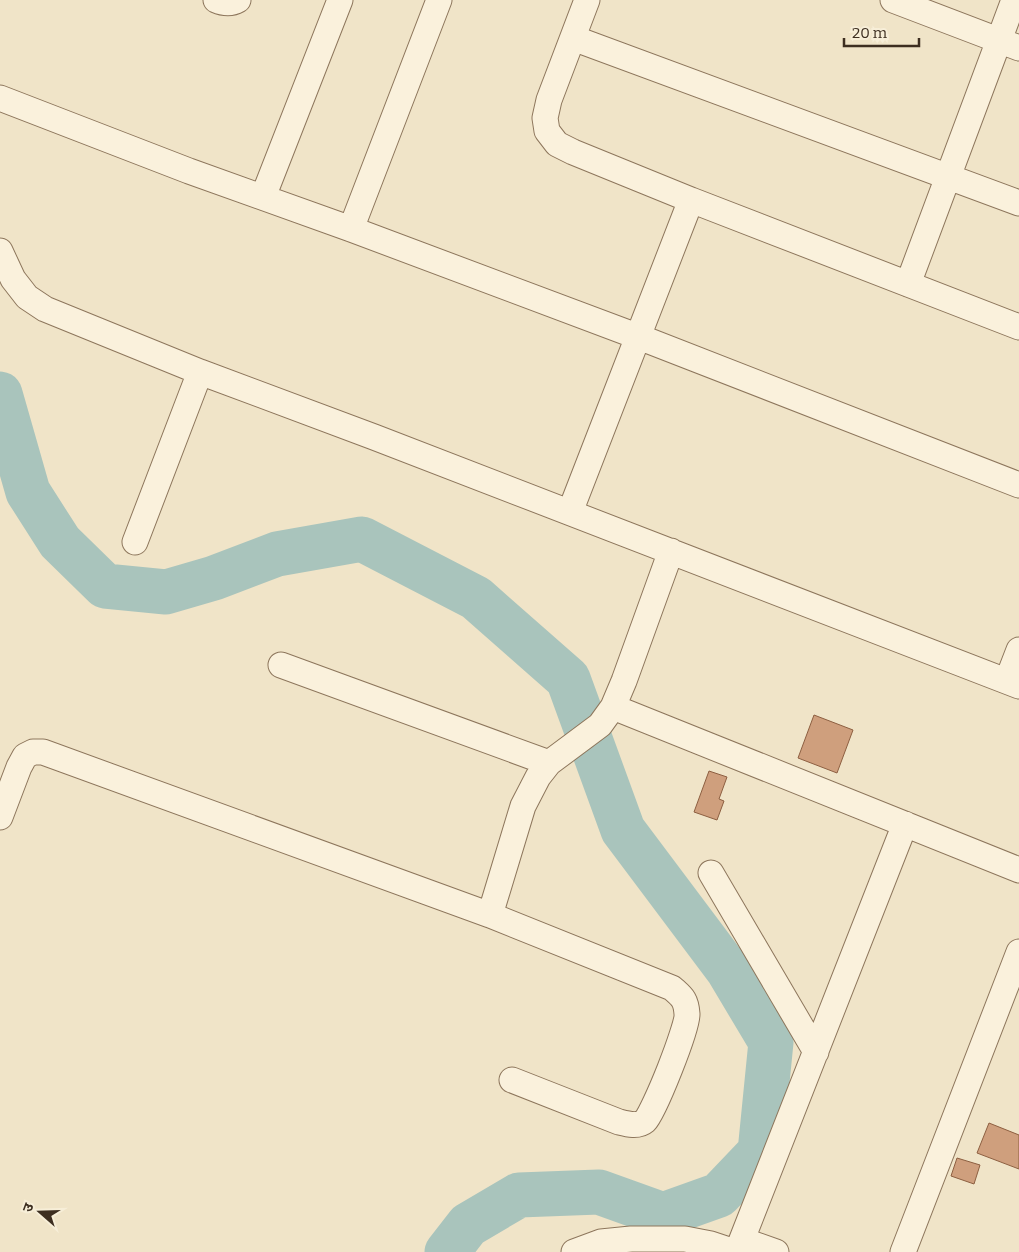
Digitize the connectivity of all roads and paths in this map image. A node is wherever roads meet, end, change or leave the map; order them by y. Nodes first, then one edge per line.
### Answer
1 (216, 0) edge
2 (238, 0) edge
3 (340, 0) edge
4 (439, 0) edge
5 (587, 0) edge
6 (893, 0) edge
7 (1014, 0) edge
8 (573, 38) junction
9 (1009, 44) edge
10 (0, 98) edge
11 (947, 177) junction
12 (263, 197) junction
13 (691, 200) junction
14 (1019, 203) edge
15 (352, 229) junction
16 (0, 251) edge
17 (908, 284) junction
18 (1019, 326) edge
19 (639, 337) junction
20 (200, 372) junction
21 (1019, 485) edge
22 (570, 512) junction
23 (136, 542) dead end
24 (671, 551) junction
25 (1019, 650) edge
26 (281, 665) dead end
27 (1013, 683) edge
28 (606, 716) junction
29 (550, 763) junction
30 (0, 817) edge
31 (905, 824) junction
32 (1019, 870) edge
33 (711, 873) dead end
34 (490, 915) junction
35 (1019, 952) edge
36 (1010, 1003) edge
37 (816, 1052) junction
38 (512, 1080) dead end
39 (738, 1248) edge
40 (574, 1252) edge
41 (776, 1252) edge
42 (903, 1252) edge

1 - 2 street
3 - 12 street
4 - 15 street
5 - 8 street
6 - 9 street
7 - 9 street
8 - 11 street
8 - 13 street
9 - 11 street
10 - 12 street
11 - 14 street
11 - 17 street
12 - 15 street
13 - 17 street
13 - 19 street
15 - 19 street
16 - 20 street
17 - 18 street
19 - 21 street
19 - 22 street
20 - 22 street
20 - 23 street
22 - 24 street
24 - 27 street
24 - 28 street
25 - 27 street
26 - 29 street
28 - 29 street
28 - 31 street
29 - 34 street
30 - 34 street
31 - 32 street
31 - 37 street
33 - 37 street
34 - 38 street
35 - 36 street
36 - 42 street
37 - 39 street
39 - 40 street
39 - 41 street

